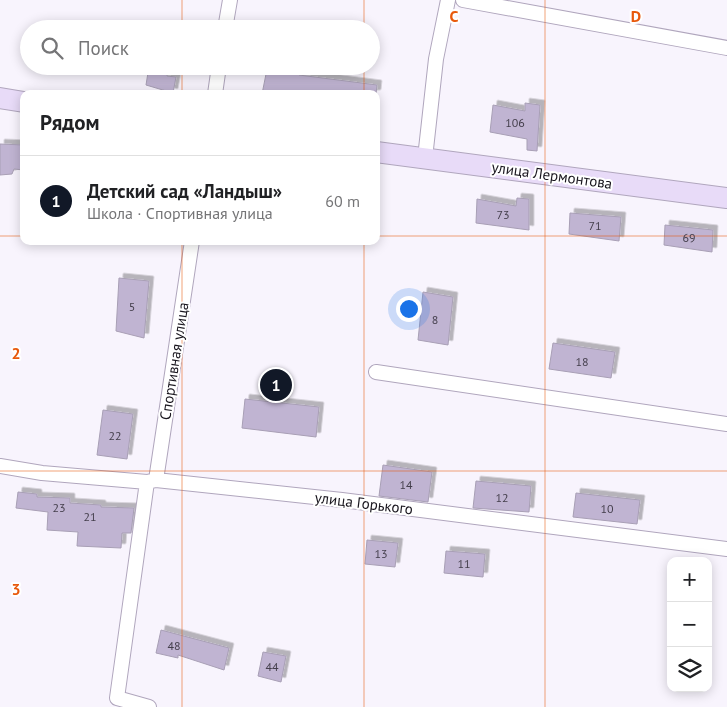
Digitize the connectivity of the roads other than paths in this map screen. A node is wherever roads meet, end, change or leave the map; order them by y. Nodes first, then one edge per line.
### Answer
1 (230, 0) edge
2 (448, 0) edge
3 (463, 0) edge
4 (227, 20) edge
5 (727, 48) edge
6 (218, 75) edge
7 (216, 90) edge
8 (0, 98) edge
9 (20, 101) edge
10 (380, 152) edge
11 (426, 158) junction
12 (727, 198) edge
13 (191, 245) edge
14 (376, 372) dead end
15 (727, 424) edge
16 (0, 466) edge
17 (152, 481) junction
18 (727, 549) edge
19 (149, 707) edge

1 - 4 street
2 - 11 street
3 - 5 street
6 - 7 street
8 - 9 street
10 - 11 street, улица Лермонтова
11 - 12 street, улица Лермонтова
13 - 17 street, Спортивная улица
14 - 15 street
16 - 17 street, улица Горького
17 - 18 street, улица Горького
17 - 19 street, Спортивная улица

